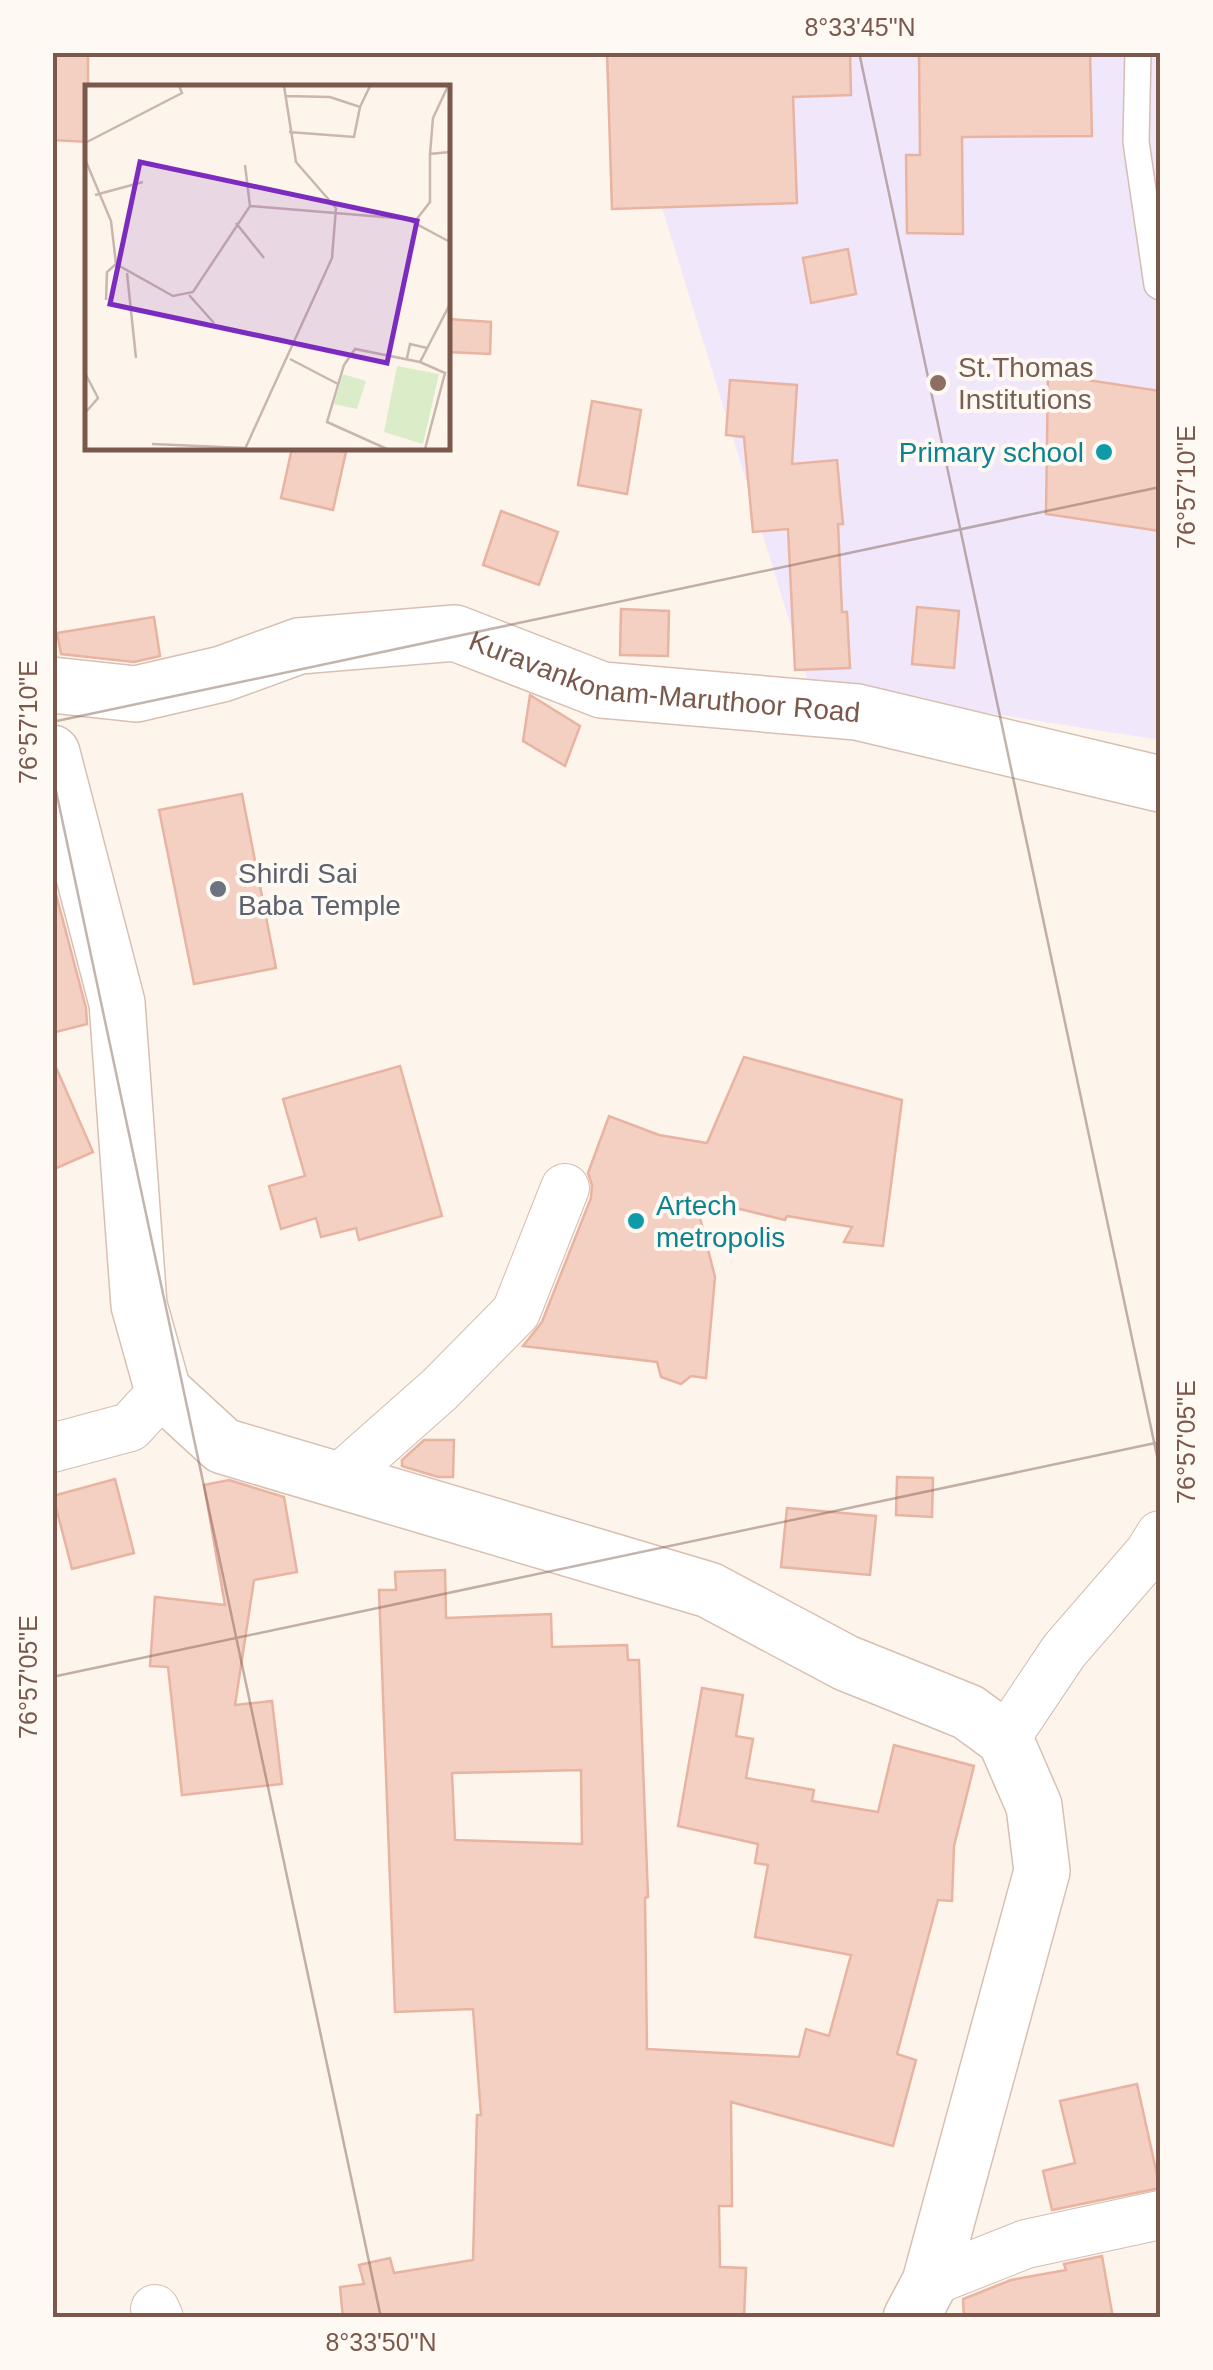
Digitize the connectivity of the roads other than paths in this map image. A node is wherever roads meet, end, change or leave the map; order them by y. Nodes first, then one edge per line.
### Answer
1 (1138, 52) edge
2 (1160, 288) edge
3 (52, 685) edge
4 (52, 753) edge
5 (1160, 784) edge
6 (565, 1188) dead end
7 (163, 1390) junction
8 (52, 1448) edge
9 (335, 1482) junction
10 (1160, 1535) edge
11 (1005, 1739) junction
12 (1160, 2216) edge
13 (921, 2300) edge

1 - 2 lane
3 - 5 main road, Kuravankonam-Maruthoor Road
4 - 7 main road
6 - 9 street
7 - 8 street
7 - 9 main road
9 - 11 main road
10 - 11 street
11 - 13 main road
12 - 13 street

